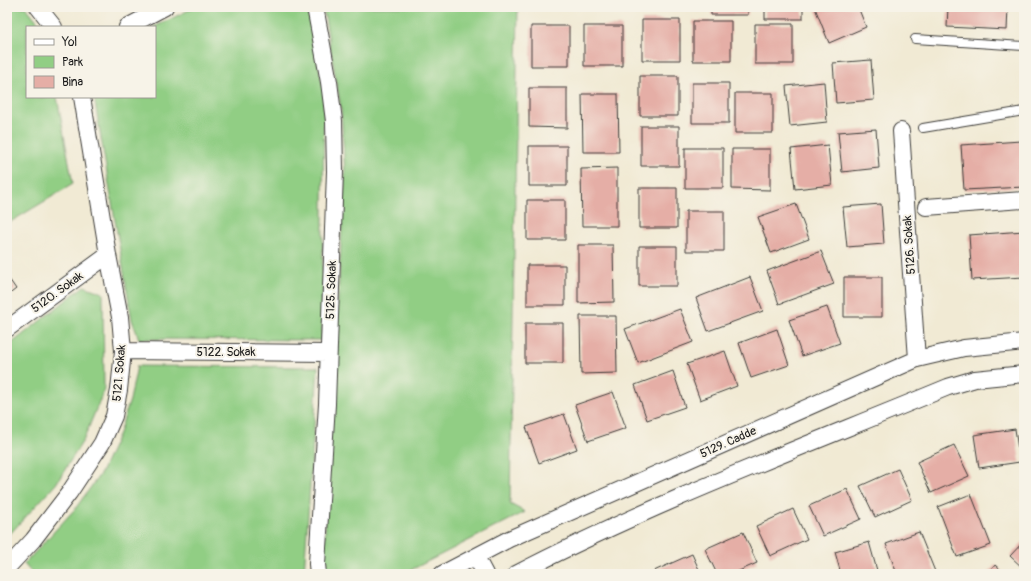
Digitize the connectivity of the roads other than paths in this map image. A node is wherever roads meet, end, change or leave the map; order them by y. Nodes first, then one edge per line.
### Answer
1 (38, 7) edge
2 (165, 7) edge
3 (315, 7) edge
4 (53, 26) edge
5 (128, 26) edge
6 (915, 39) dead end
7 (1024, 46) edge
8 (82, 98) edge
9 (1024, 111) edge
10 (923, 128) dead end
11 (901, 131) dead end
12 (1024, 200) edge
13 (926, 208) dead end
14 (108, 255) junction
15 (7, 329) edge
16 (1024, 342) edge
17 (123, 351) junction
18 (328, 352) junction
19 (917, 359) junction
20 (1024, 374) edge
21 (476, 557) junction
22 (7, 568) edge
23 (318, 574) edge
24 (442, 574) edge
25 (485, 574) edge
26 (516, 574) edge

1 - 4 street
2 - 5 street
3 - 18 street, 5125. Sokak
6 - 7 lane
8 - 14 street, 5121. Sokak
9 - 10 lane
11 - 19 street, 5126. Sokak
12 - 13 street
14 - 15 street, 5120. Sokak
14 - 17 street, 5121. Sokak
16 - 19 street, 5129. Cadde
17 - 18 street, 5122. Sokak
17 - 22 street, 5121. Sokak
18 - 23 street, 5125. Sokak
19 - 21 street, 5129. Cadde
20 - 26 street
21 - 24 street, 5129. Cadde
21 - 25 street

